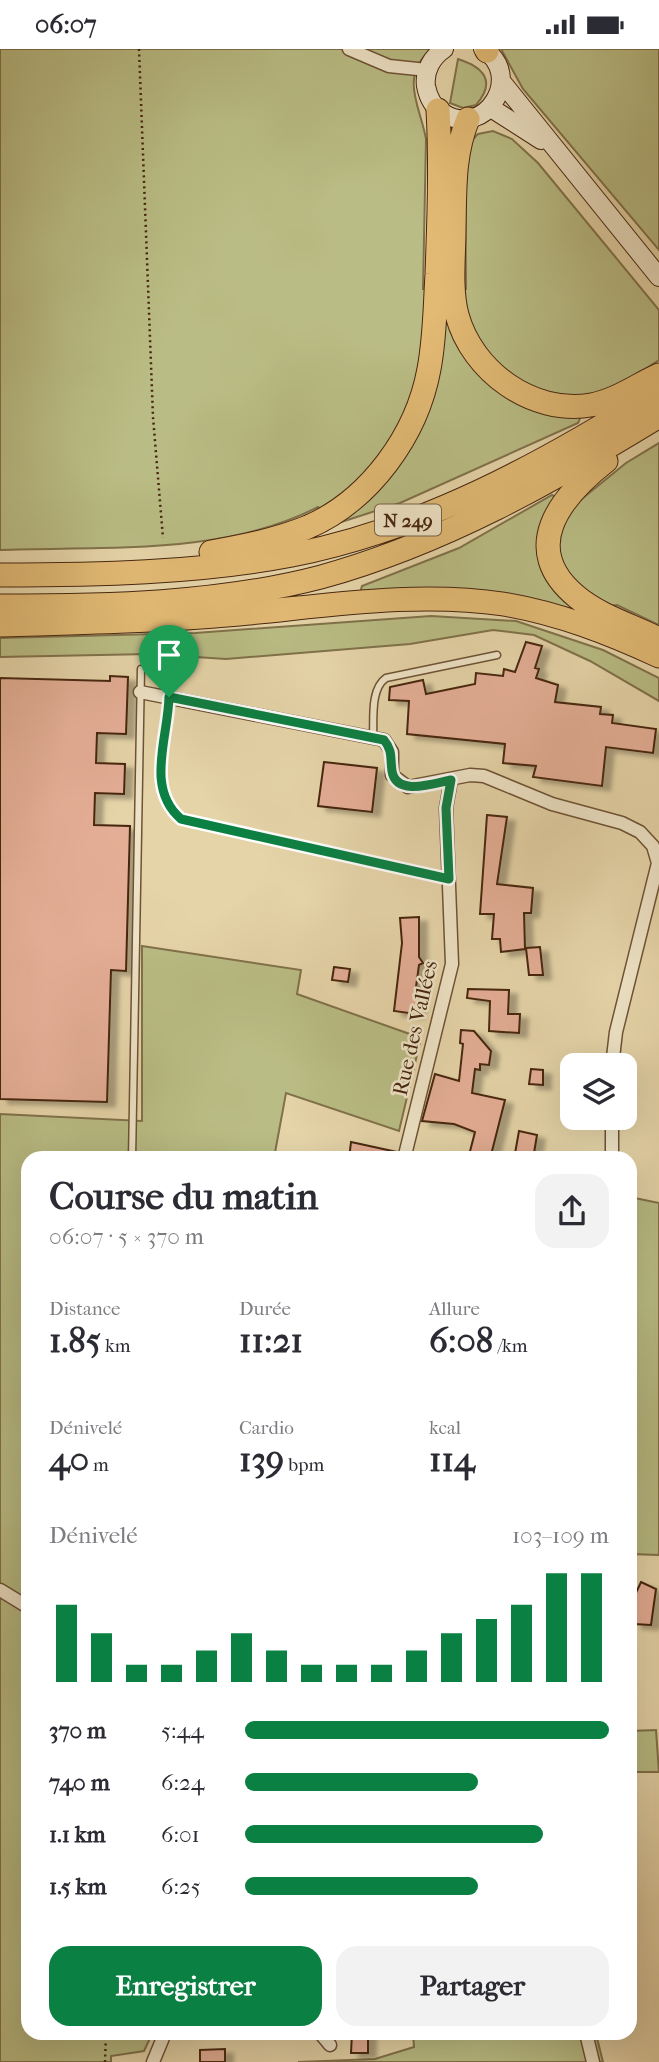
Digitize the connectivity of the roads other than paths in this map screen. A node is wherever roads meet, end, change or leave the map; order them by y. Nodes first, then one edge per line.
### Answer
1 (349, 49) edge
2 (444, 49) edge
3 (486, 50) edge
4 (427, 71) junction
5 (501, 81) junction
6 (491, 108) junction
7 (438, 110) junction
8 (468, 119) junction
9 (551, 146) junction
10 (659, 277) edge
11 (659, 375) edge
12 (659, 391) edge
13 (659, 416) edge
14 (659, 427) edge
15 (131, 570) junction
16 (0, 575) edge
17 (0, 606) edge
18 (0, 625) edge
19 (659, 639) edge
20 (497, 655) dead end
21 (659, 656) edge
22 (141, 669) dead end
23 (140, 692) junction
24 (373, 737) junction
25 (451, 780) junction
26 (614, 1053) edge
27 (612, 1130) edge
28 (132, 1151) edge
29 (406, 1151) edge
30 (612, 1151) edge
31 (0, 1591) edge
32 (21, 1603) edge
33 (163, 2040) edge
34 (326, 2040) edge
35 (588, 2040) edge
36 (330, 2045) dead end
37 (153, 2062) edge
38 (593, 2062) edge

1 - 4 street
2 - 4 main road
3 - 5 main road
4 - 7 main road
5 - 6 main road
5 - 9 main road
6 - 8 main road
6 - 9 main road
7 - 8 main road
7 - 15 highway
8 - 11 highway
9 - 10 main road
12 - 15 highway, N 249
13 - 17 highway, N 249
14 - 19 highway
15 - 16 highway, N 249
18 - 21 highway
20 - 24 lane
22 - 23 lane
23 - 24 street
23 - 28 lane
24 - 25 street
25 - 26 street
25 - 29 street, Rue des Vallées
27 - 30 street
31 - 32 street
33 - 37 street
34 - 36 street
35 - 38 street

